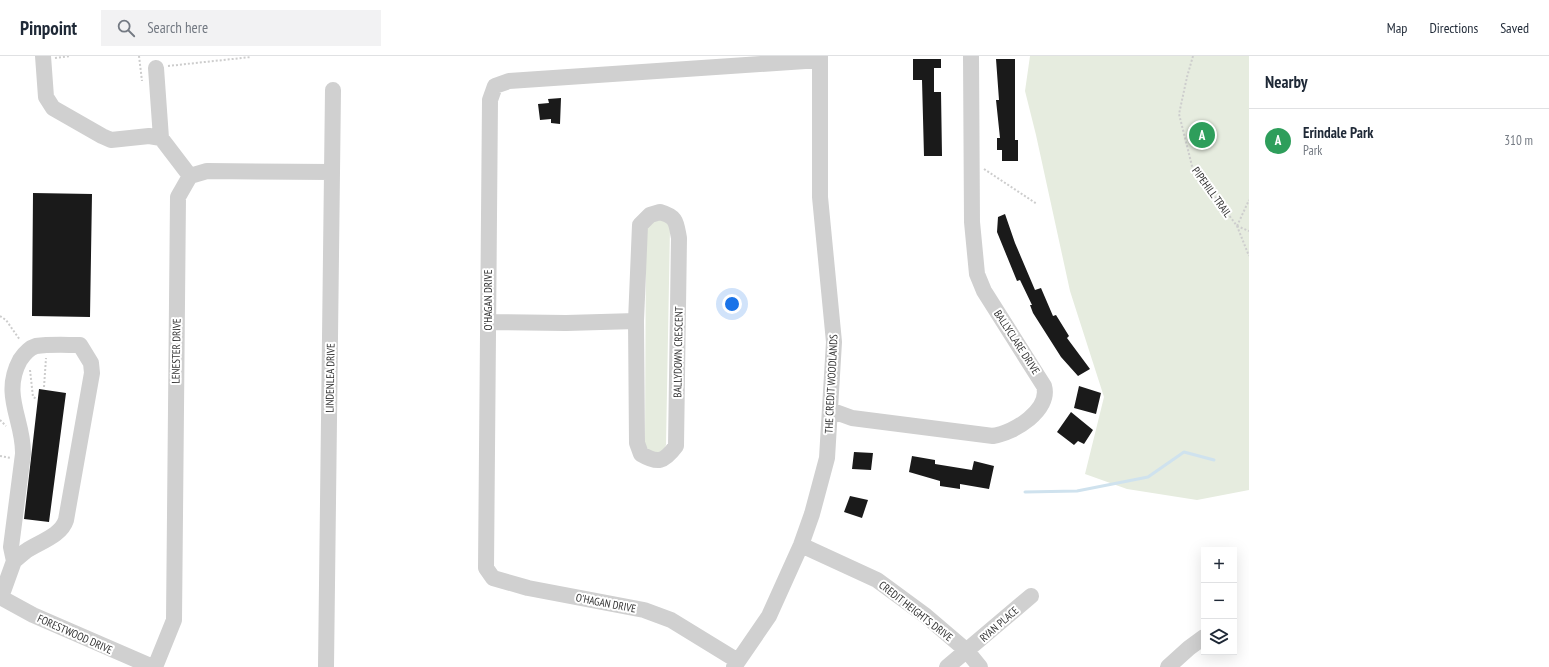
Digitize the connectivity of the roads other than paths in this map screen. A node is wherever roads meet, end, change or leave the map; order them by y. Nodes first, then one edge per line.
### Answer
1 (43, 56) edge
2 (971, 56) edge
3 (820, 58) edge
4 (156, 68) road end
5 (333, 90) dead end
6 (161, 138) junction
7 (332, 172) junction
8 (190, 176) junction
9 (636, 321) junction
10 (488, 322) junction
11 (830, 410) junction
12 (801, 545) junction
13 (14, 561) junction
14 (1030, 596) dead end
15 (0, 597) edge
16 (1201, 639) edge
17 (967, 651) junction
18 (736, 664) edge
19 (154, 667) edge
20 (326, 667) edge
21 (947, 667) edge
22 (980, 667) edge
23 (1168, 667) edge

1 - 6 street
2 - 11 street, BALLYCLARE DRIVE
3 - 10 street, O'HAGAN DRIVE
3 - 11 street, THE CREDIT WOODLANDS
4 - 6 street
5 - 7 street, LINDENLEA DRIVE
6 - 8 street
7 - 8 street
7 - 20 street, LINDENLEA DRIVE
8 - 19 street, LENESTER DRIVE
9 - 9 street, BALLYDOWN CRESCENT
9 - 10 street
10 - 18 street, O'HAGAN DRIVE
11 - 12 street, THE CREDIT WOODLANDS
12 - 17 street, CREDIT HEIGHTS DRIVE
12 - 18 street, THE CREDIT WOODLANDS
13 - 13 street
13 - 15 street
14 - 17 street, RYAN PLACE
15 - 19 street, FORESTWOOD DRIVE
16 - 23 street
17 - 21 street, RYAN PLACE
17 - 22 street, CREDIT HEIGHTS DRIVE

